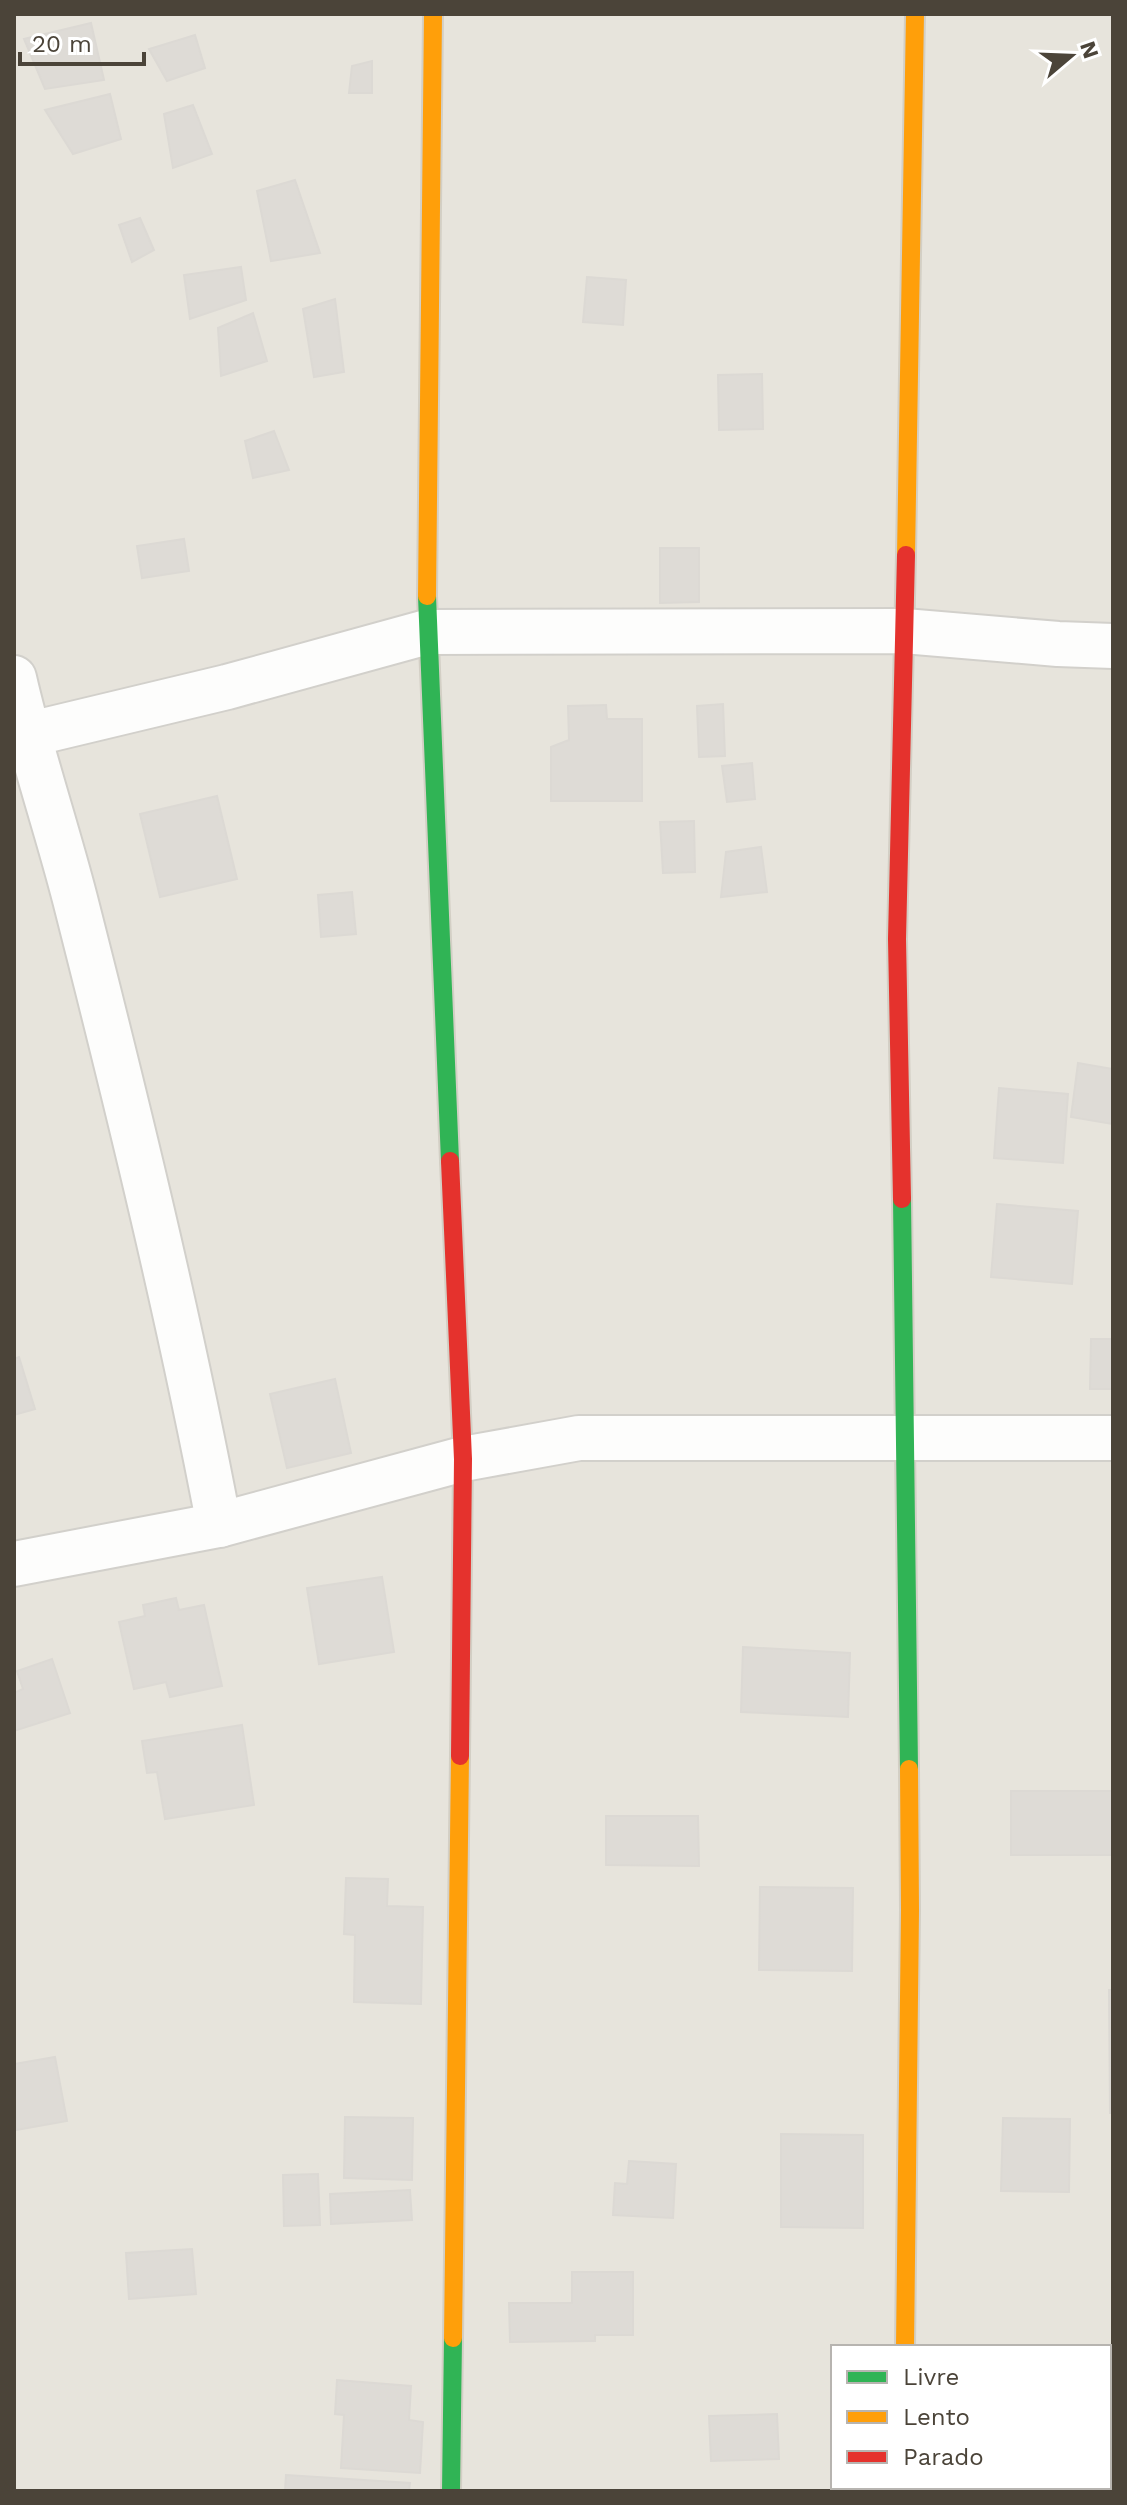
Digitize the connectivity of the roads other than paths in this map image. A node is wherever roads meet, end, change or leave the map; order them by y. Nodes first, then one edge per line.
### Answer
1 (433, 14) edge
2 (915, 14) edge
3 (904, 631) junction
4 (427, 632) junction
5 (1113, 646) edge
6 (14, 678) edge
7 (20, 736) edge
8 (906, 1438) junction
9 (1113, 1438) edge
10 (463, 1459) junction
11 (219, 1525) junction
12 (14, 1564) edge
13 (905, 2345) edge
14 (451, 2491) edge

1 - 4 street
2 - 3 street
3 - 4 street
3 - 5 street
3 - 8 street
4 - 7 street
4 - 10 street
6 - 7 street
7 - 11 street
8 - 9 street
8 - 10 street
8 - 13 street
10 - 11 street
10 - 14 street
11 - 12 street

